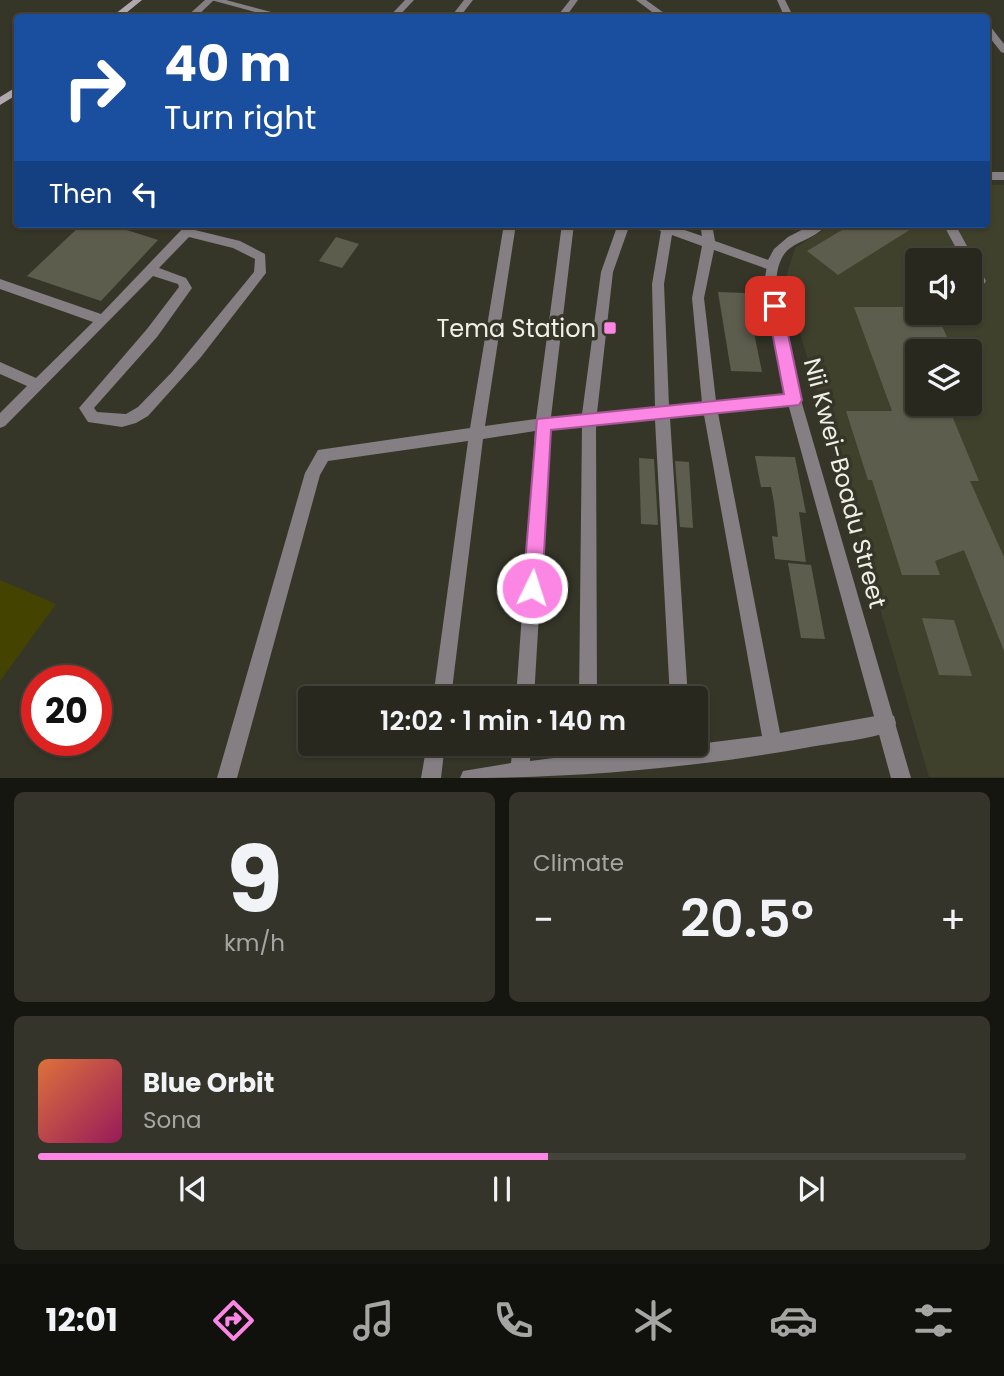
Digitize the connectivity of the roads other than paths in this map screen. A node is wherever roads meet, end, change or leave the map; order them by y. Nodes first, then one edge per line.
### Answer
1 (138, 0) edge
2 (213, 0) edge
3 (410, 0) edge
4 (469, 0) edge
5 (574, 0) edge
6 (640, 0) edge
7 (771, 0) edge
8 (783, 4) edge
9 (119, 14) edge
10 (194, 14) edge
11 (273, 14) edge
12 (396, 14) edge
13 (457, 14) edge
14 (563, 14) edge
15 (661, 14) edge
16 (990, 32) edge
17 (1004, 50) edge
18 (190, 228) edge
19 (509, 228) edge
20 (568, 228) edge
21 (623, 228) edge
22 (664, 228) edge
23 (669, 228) edge
24 (706, 228) edge
25 (815, 228) edge
26 (951, 228) edge
27 (709, 243) junction
28 (962, 248) edge
29 (770, 264) junction
30 (150, 270) junction
31 (0, 285) edge
32 (103, 320) junction
33 (0, 368) edge
34 (38, 385) junction
35 (794, 400) junction
36 (710, 408) junction
37 (662, 412) junction
38 (589, 419) junction
39 (0, 422) edge
40 (543, 424) junction
41 (477, 431) junction
42 (444, 686) edge
43 (526, 686) edge
44 (587, 686) edge
45 (678, 686) edge
46 (887, 723) junction
47 (773, 744) junction
48 (708, 748) edge
49 (434, 756) edge
50 (521, 756) edge
51 (576, 756) edge
52 (520, 771) junction
53 (227, 778) edge
54 (431, 778) edge
55 (470, 778) edge
56 (901, 778) edge

1 - 9 main road
2 - 10 street
2 - 11 street
3 - 12 street
4 - 13 street
5 - 14 street
6 - 15 street
7 - 8 street
16 - 17 street
18 - 30 street
18 - 30 street
19 - 41 street
20 - 40 street
21 - 38 street
22 - 37 street
23 - 27 street
24 - 27 street
25 - 29 street
26 - 28 street
27 - 29 street
27 - 36 street
29 - 35 street, Nii Kwei-Boadu Street
30 - 32 street
31 - 32 street
32 - 34 street
33 - 34 street
34 - 39 street
35 - 36 street
35 - 46 street, Nii Kwei-Boadu Street
36 - 37 street
36 - 47 street
37 - 38 street
37 - 45 street
38 - 40 street
38 - 44 street
40 - 41 street
40 - 43 street
41 - 42 street
41 - 53 street
46 - 47 street
46 - 56 street, Nii Kwei-Boadu Street
47 - 48 street
49 - 54 street
50 - 52 street
51 - 52 street
52 - 55 street

